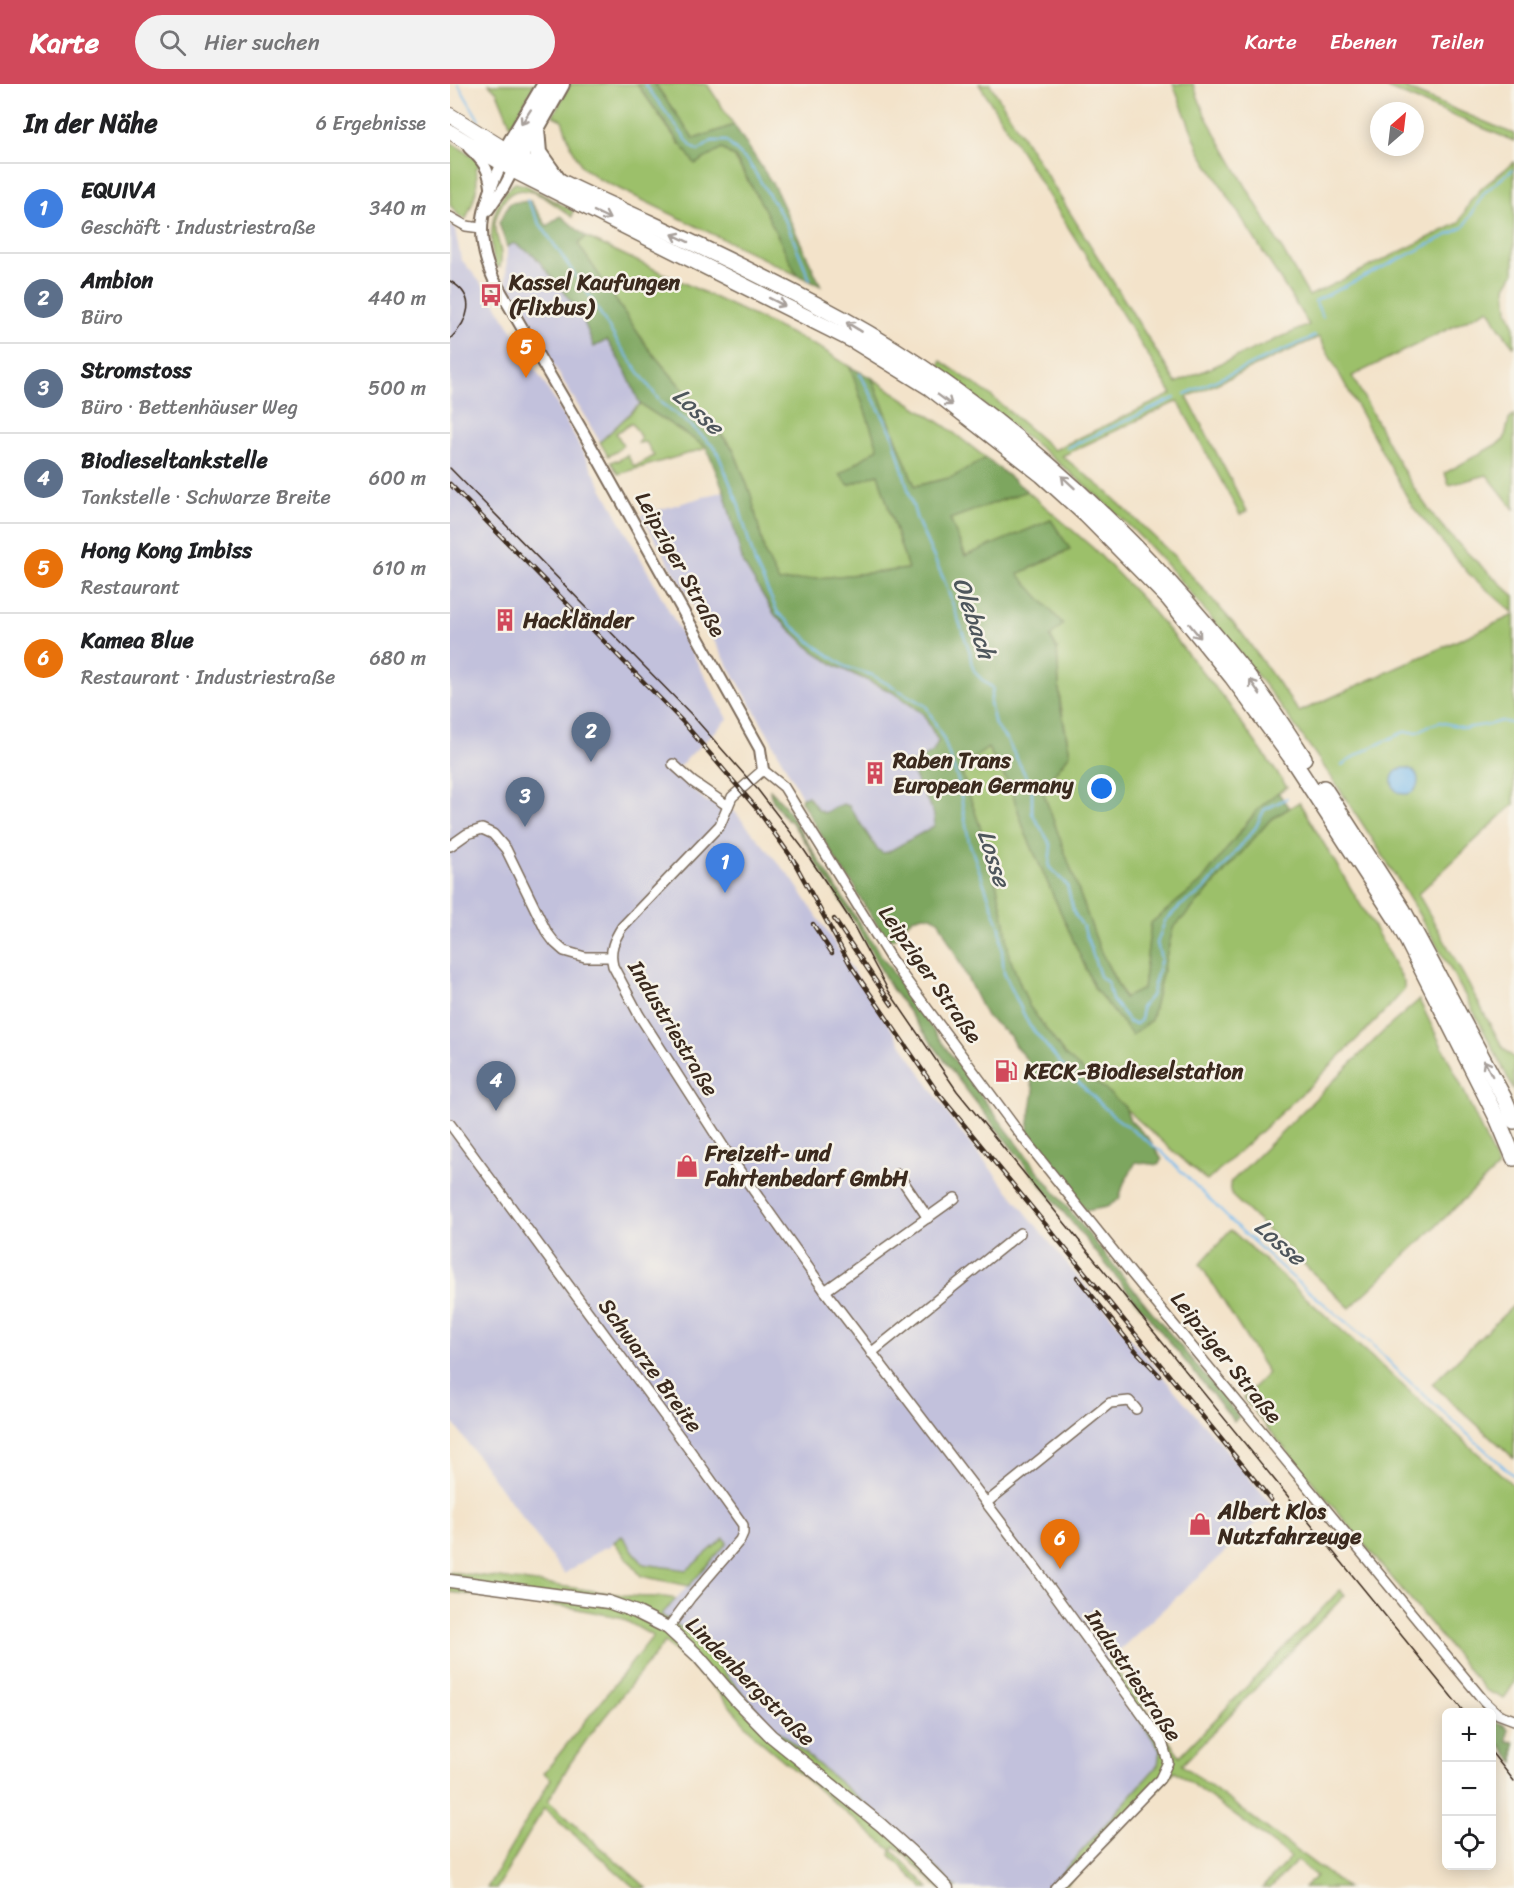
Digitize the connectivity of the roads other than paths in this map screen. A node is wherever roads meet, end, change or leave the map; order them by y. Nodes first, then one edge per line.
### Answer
1 (546, 84) edge
2 (561, 84) edge
3 (450, 115) edge
4 (536, 128) junction
5 (454, 134) edge
6 (510, 160) junction
7 (558, 181) junction
8 (490, 187) junction
9 (484, 215) junction
10 (450, 217) edge
11 (481, 228) junction
12 (673, 764) dead end
13 (763, 770) junction
14 (728, 806) junction
15 (450, 846) edge
16 (611, 957) junction
17 (1514, 1121) edge
18 (450, 1124) edge
19 (1514, 1158) edge
20 (898, 1174) dead end
21 (955, 1198) dead end
22 (928, 1218) junction
23 (1020, 1233) dead end
24 (825, 1291) junction
25 (871, 1353) junction
26 (1136, 1409) dead end
27 (986, 1503) junction
28 (450, 1581) edge
29 (668, 1628) junction
30 (1484, 1701) junction
31 (1514, 1715) edge
32 (1514, 1720) edge
33 (947, 1888) edge
34 (1055, 1888) edge

1 -> 6 highway
2 - 4 highway
3 - 6 main road
4 - 6 highway
4 - 7 highway
5 - 6 main road
5 - 8 street
6 - 7 highway
6 - 8 street, Leipziger Straße
6 - 9 street, Leipziger Straße
6 -> 19 highway
17 -> 7 highway
8 - 9 street, Leipziger Straße
9 - 11 street, Leipziger Straße
10 - 11 street
11 - 13 street, Leipziger Straße
12 - 14 street
13 - 14 street, Industriestraße
13 - 30 street, Leipziger Straße
14 - 16 street, Industriestraße
15 - 16 street
16 - 24 street, Industriestraße
18 - 29 street, Schwarze Breite
20 - 22 street
21 - 22 street
22 - 24 street
23 - 25 street
24 - 25 street, Industriestraße
25 - 27 street, Industriestraße
26 - 27 street
27 - 34 street, Industriestraße
28 - 29 main road, Lindenbergstraße
29 - 33 main road, Lindenbergstraße
30 - 31 street, Leipziger Straße
30 - 32 street, Leipziger Straße

